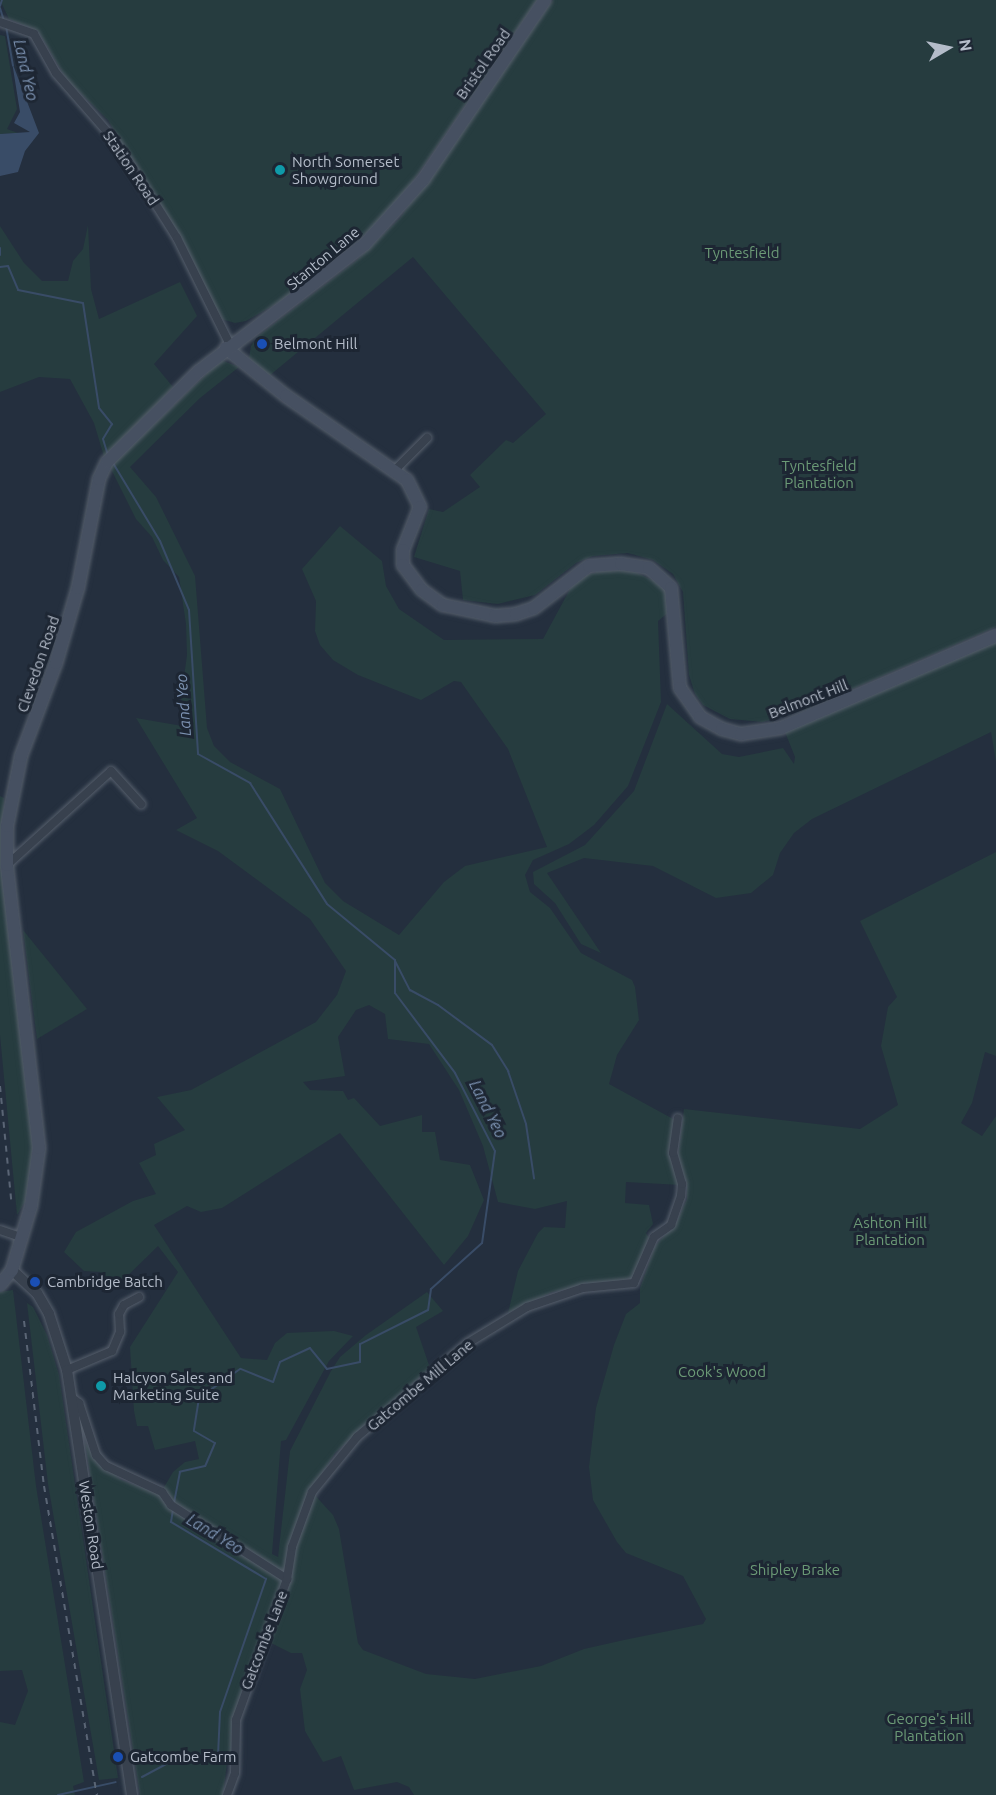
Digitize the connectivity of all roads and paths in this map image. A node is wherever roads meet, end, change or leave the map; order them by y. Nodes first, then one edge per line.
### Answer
1 (545, 0) edge
2 (0, 22) edge
3 (466, 115) joint
4 (228, 346) junction
5 (427, 438) dead end
6 (394, 471) junction
7 (996, 636) edge
8 (141, 804) dead end
9 (7, 865) junction
10 (678, 1118) dead end
11 (0, 1230) edge
12 (20, 1238) junction
13 (12, 1270) junction
14 (0, 1285) edge
15 (139, 1297) dead end
16 (68, 1370) junction
17 (72, 1398) junction
18 (287, 1579) junction
19 (132, 1795) edge
20 (227, 1795) edge

1 - 3 main road, Bristol Road
2 - 4 street, Station Road
3 - 4 main road, Stanton Lane
4 - 6 main road, Belmont Hill
4 - 9 main road, Clevedon Road
5 - 6 street
6 - 7 main road, Belmont Hill
8 - 9 street
9 - 12 main road, Clevedon Road
10 - 18 street, Gatcombe Mill Lane
11 - 12 street
12 - 13 main road, Clevedon Road
13 - 14 main road, Clevedon Road
13 - 16 street, Weston Road
15 - 16 street
16 - 17 street, Weston Road
17 - 18 street, Gatcombe Lane
17 - 19 street, Weston Road
18 - 20 street, Gatcombe Lane

